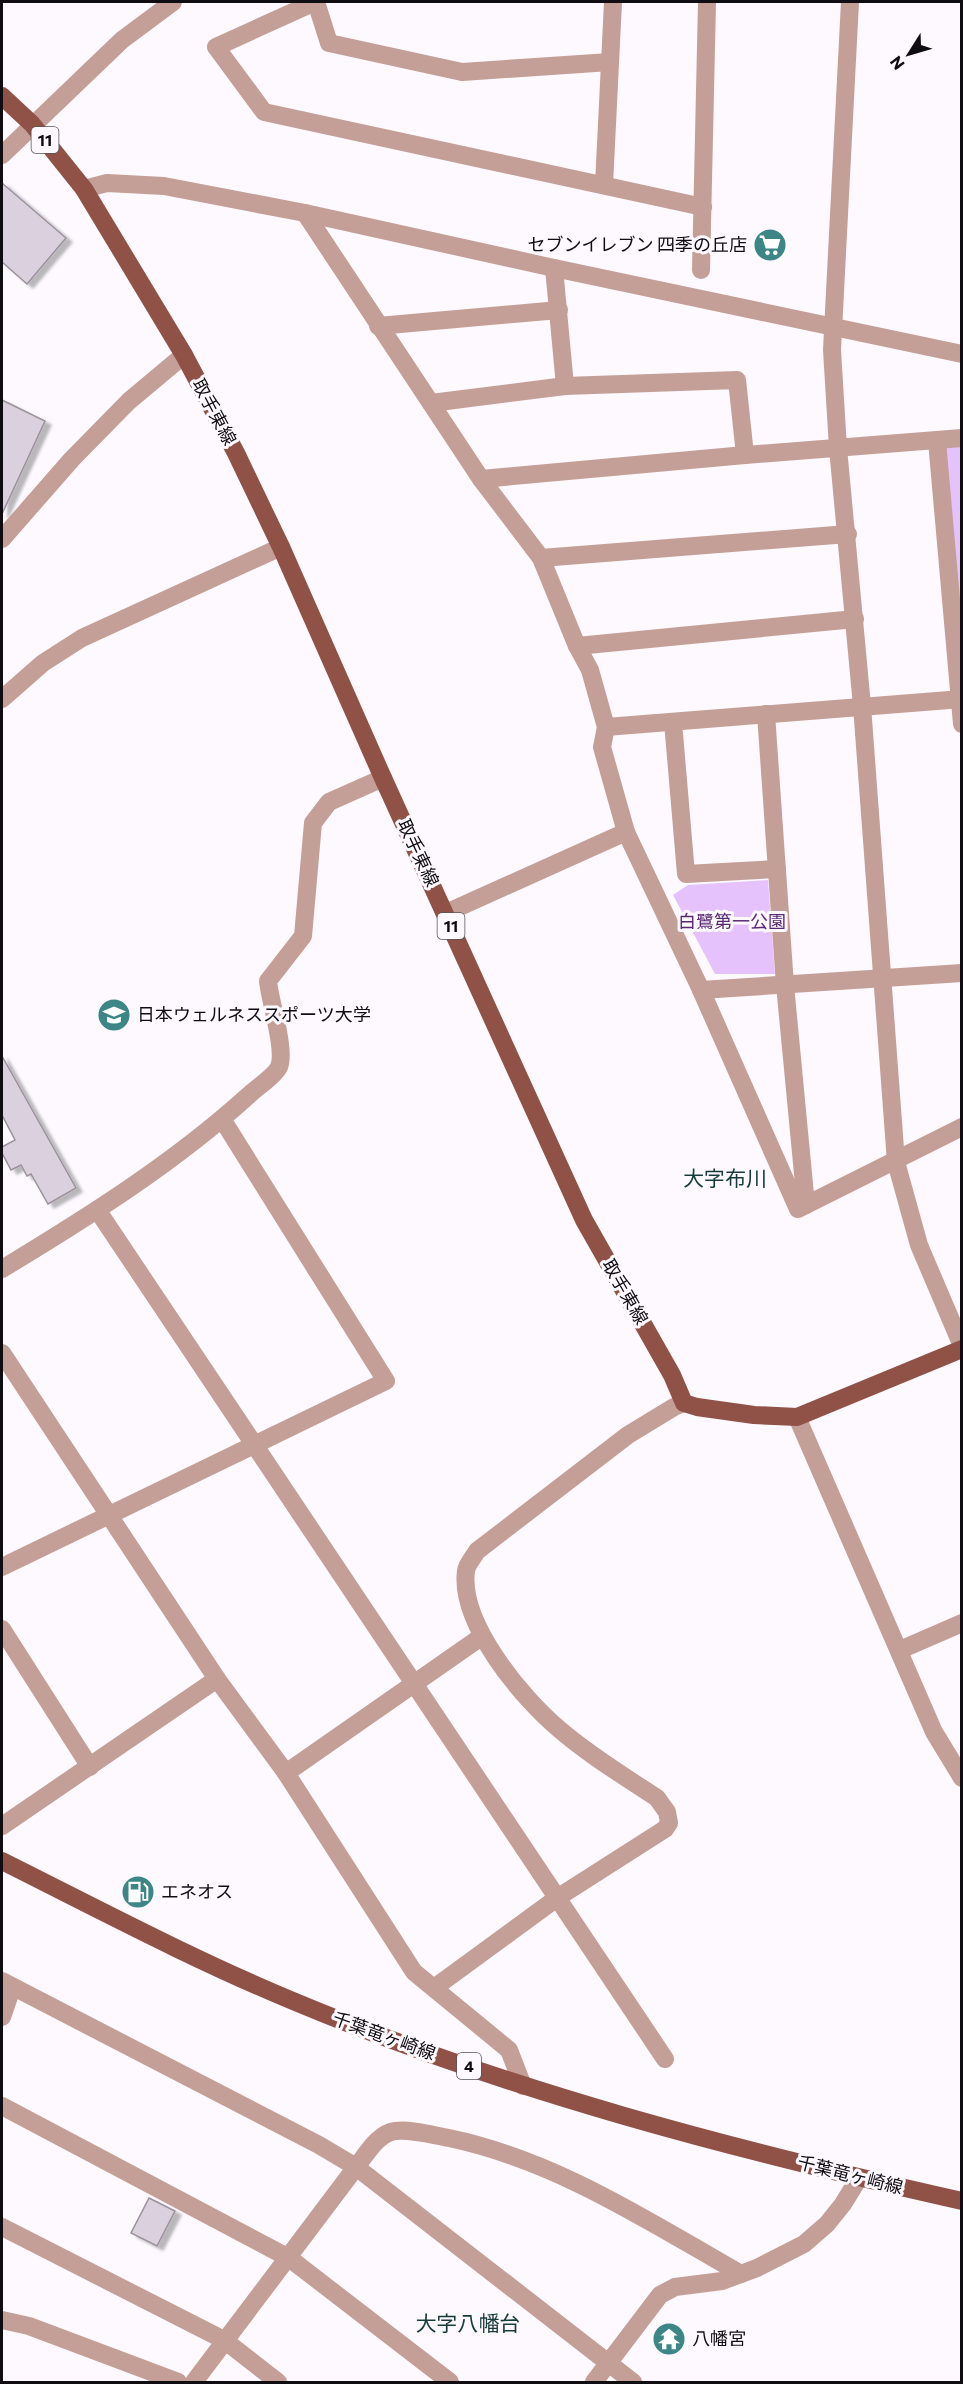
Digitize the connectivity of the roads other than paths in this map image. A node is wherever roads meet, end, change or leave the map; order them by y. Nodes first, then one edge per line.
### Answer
1 (173, 2) edge
2 (315, 2) edge
3 (613, 2) edge
4 (707, 2) edge
5 (850, 2) edge
6 (610, 62) junction
7 (2, 96) edge
8 (32, 124) junction
9 (2, 155) edge
10 (604, 185) junction
11 (84, 189) junction
12 (703, 207) junction
13 (305, 213) junction
14 (554, 268) junction
15 (702, 270) dead end
16 (559, 310) junction
17 (378, 326) junction
18 (832, 328) junction
19 (962, 354) edge
20 (184, 355) junction
21 (566, 386) junction
22 (431, 403) junction
23 (962, 438) edge
24 (937, 441) junction
25 (838, 448) junction
26 (745, 454) junction
27 (481, 479) junction
28 (848, 534) junction
29 (2, 539) edge
30 (281, 547) junction
31 (541, 558) junction
32 (956, 603) edge
33 (855, 619) junction
34 (577, 646) junction
35 (2, 699) edge
36 (961, 699) edge
37 (862, 706) junction
38 (766, 714) junction
39 (673, 722) junction
40 (962, 724) edge
41 (606, 727) junction
42 (383, 778) junction
43 (626, 832) junction
44 (777, 869) junction
45 (446, 913) junction
46 (962, 973) edge
47 (884, 979) junction
48 (785, 985) junction
49 (700, 990) junction
50 (222, 1119) junction
51 (962, 1127) edge
52 (896, 1161) junction
53 (806, 1205) junction
54 (98, 1211) junction
55 (2, 1269) edge
56 (962, 1347) edge
57 (2, 1353) edge
58 (684, 1404) junction
59 (797, 1417) junction
60 (254, 1444) junction
61 (109, 1514) junction
62 (2, 1567) edge
63 (962, 1623) edge
64 (2, 1629) edge
65 (481, 1637) junction
66 (900, 1650) junction
67 (217, 1679) junction
68 (414, 1684) junction
69 (90, 1767) junction
70 (286, 1773) junction
71 (962, 1778) edge
72 (2, 1827) edge
73 (2, 1861) edge
74 (557, 1898) junction
75 (7, 1985) edge
76 (434, 1988) junction
77 (2, 2017) edge
78 (665, 2059) dead end
79 (523, 2086) junction
80 (2, 2106) edge
81 (356, 2167) junction
82 (859, 2178) junction
83 (962, 2201) edge
84 (2, 2227) edge
85 (289, 2258) junction
86 (741, 2274) junction
87 (2, 2320) edge
88 (224, 2340) junction
89 (608, 2364) junction
90 (178, 2382) edge
91 (194, 2382) edge
92 (278, 2382) edge
93 (450, 2382) edge
94 (594, 2382) edge
95 (633, 2382) edge

1 - 8 street
2 - 6 street
2 - 10 street
3 - 6 street
4 - 12 street
5 - 18 street
6 - 10 street
7 - 8 main road, 取手東線 / 11
8 - 9 street
8 - 11 main road, 取手東線 / 11
10 - 12 street
11 - 13 street
11 - 20 main road, 取手東線 / 11
12 - 15 street
13 - 14 street
13 - 17 street
14 - 16 street
14 - 18 street
16 - 17 street
16 - 21 street
17 - 22 street
18 - 19 street
18 - 25 street
20 - 29 street
20 - 30 main road, 取手東線 / 11
21 - 22 street
21 - 26 street
22 - 27 street
23 - 24 street
24 - 25 street
24 - 32 street
25 - 26 street
25 - 28 street
26 - 27 street
27 - 31 street
28 - 31 street
28 - 33 street
30 - 35 street
30 - 42 main road, 取手東線 / 11
31 - 34 street
32 - 36 street
33 - 34 street
33 - 37 street
34 - 41 street
36 - 37 street
36 - 40 street
37 - 38 street
37 - 47 street
38 - 39 street
38 - 44 street
39 - 41 street
39 - 44 street
41 - 43 street
42 - 45 main road, 取手東線 / 11
42 - 50 street
43 - 45 street
43 - 49 street
44 - 48 street
45 - 58 main road, 取手東線 / 11
46 - 47 street
47 - 48 street
47 - 52 street
48 - 49 street
48 - 53 street
49 - 53 street
50 - 54 street
50 - 60 street
51 - 52 street
52 - 53 street
52 - 56 street
54 - 55 street
54 - 60 street
56 - 59 main road
57 - 61 street
58 - 59 main road
58 - 65 street
59 - 66 street
60 - 61 street
60 - 68 street
61 - 62 street
61 - 67 street
63 - 66 street
64 - 69 street
65 - 68 street
65 - 74 street
66 - 71 street
67 - 69 street
67 - 70 street
68 - 70 street
68 - 74 street
69 - 72 street
70 - 76 street
73 - 79 main road, 千葉竜ヶ崎線 / 4
74 - 76 street
74 - 78 street
75 - 77 street
75 - 81 street
76 - 79 street
79 - 82 main road, 千葉竜ヶ崎線 / 4
80 - 85 street
81 - 85 street
81 - 86 street
81 - 89 street
82 - 83 main road, 千葉竜ヶ崎線 / 4
82 - 86 street
84 - 88 street
85 - 88 street
85 - 93 street
86 - 89 street
87 - 90 street
88 - 91 street
88 - 92 street
89 - 94 street
89 - 95 street

